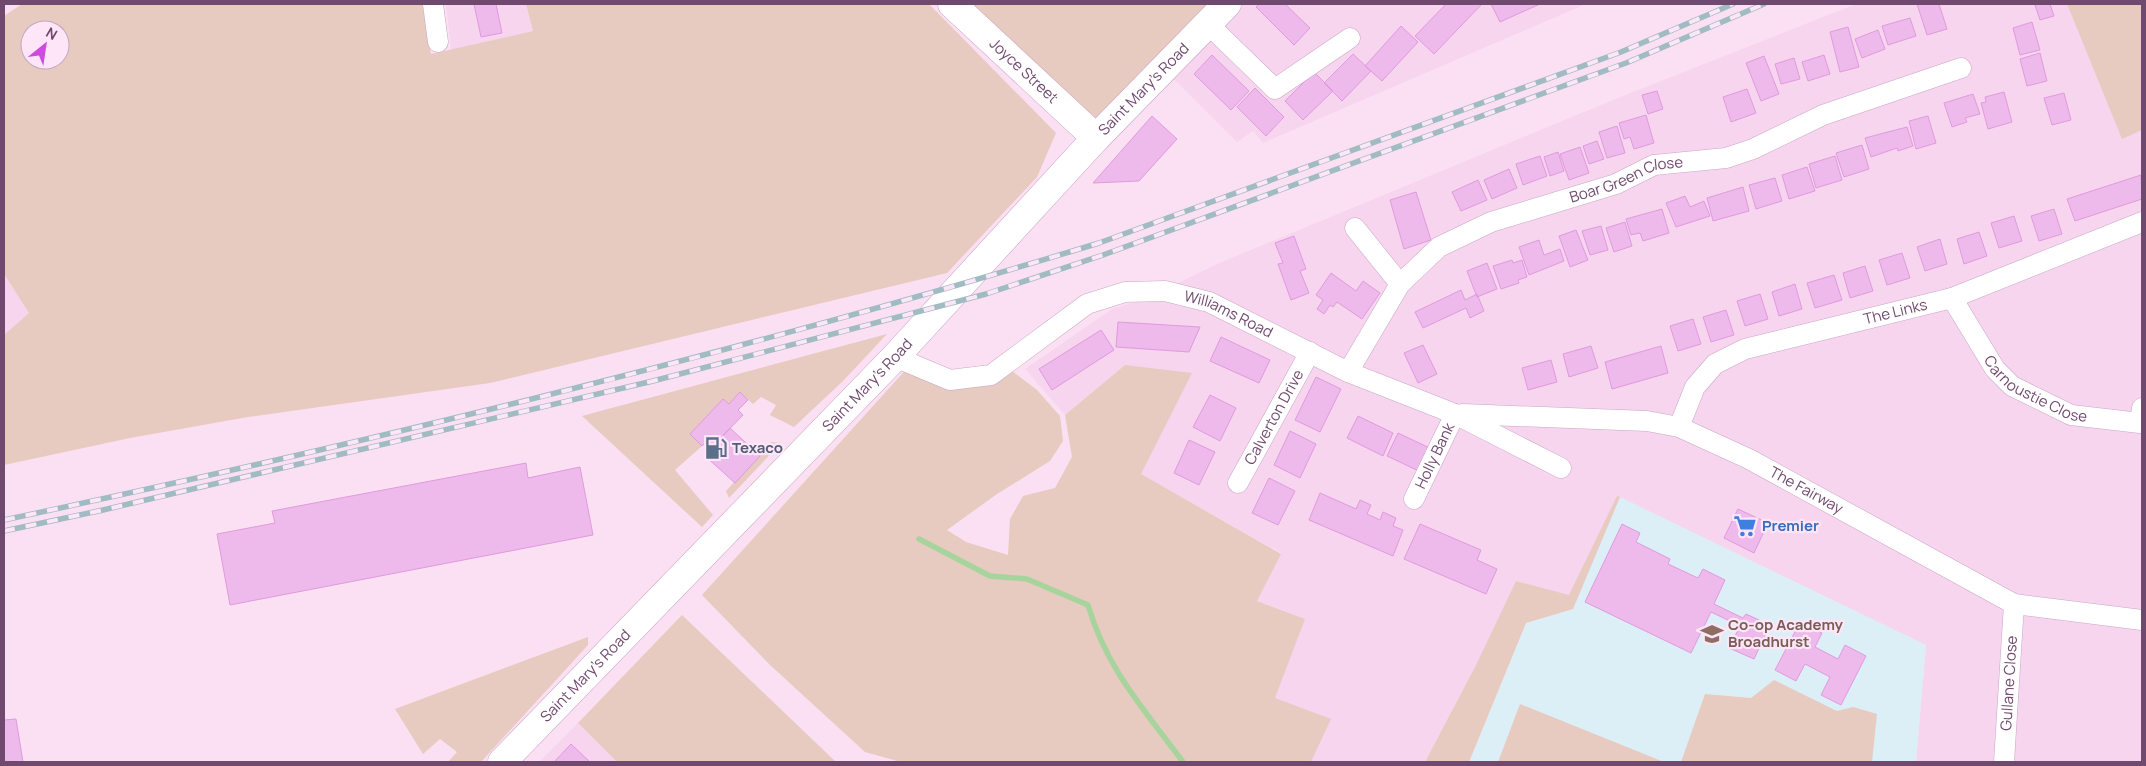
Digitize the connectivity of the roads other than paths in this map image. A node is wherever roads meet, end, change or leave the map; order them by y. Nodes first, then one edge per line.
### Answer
1 (433, 4) edge
2 (952, 4) edge
3 (1227, 4) edge
4 (1207, 23) junction
5 (1350, 38) dead end
6 (438, 42) dead end
7 (1961, 68) dead end
8 (1096, 138) junction
9 (2142, 222) edge
10 (1355, 228) dead end
11 (1400, 284) junction
12 (1952, 298) junction
13 (1310, 352) junction
14 (895, 357) junction
15 (1348, 372) junction
16 (2142, 408) edge
17 (1455, 414) junction
18 (1679, 427) junction
19 (1561, 468) dead end
20 (1238, 483) dead end
21 (1414, 499) dead end
22 (2014, 604) junction
23 (2142, 620) edge
24 (502, 762) edge
25 (2004, 762) edge

1 - 6 street
2 - 8 street, Joyce Street
3 - 4 street, Saint Mary's Road
4 - 5 street
4 - 8 street, Saint Mary's Road
7 - 11 street, Boar Green Close
8 - 14 street, Saint Mary's Road
9 - 12 street, The Links
10 - 11 street
11 - 15 street, Boar Green Close
12 - 16 street, Carnoustie Close
12 - 18 street, The Links
13 - 14 street, Williams Road
13 - 15 street, Williams Road
13 - 20 street, Calverton Drive
14 - 24 street, Saint Mary's Road
15 - 17 street, Williams Road
17 - 18 street, The Fairway
17 - 19 street, Williams Road
17 - 21 street, Holly Bank
18 - 22 street, The Fairway
22 - 23 street, The Fairway
22 - 25 street, Gullane Close

